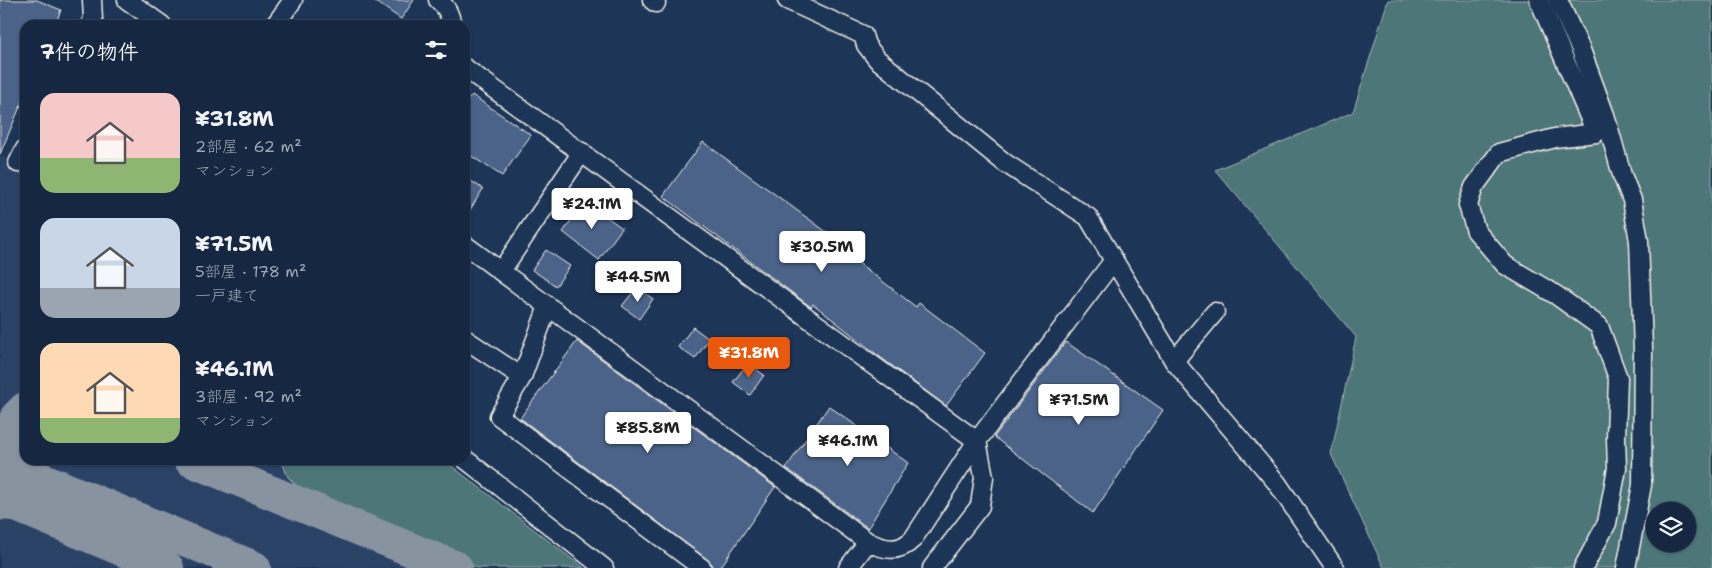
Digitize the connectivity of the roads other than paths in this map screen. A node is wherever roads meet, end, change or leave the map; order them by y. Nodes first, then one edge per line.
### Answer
1 (92, 0) edge
2 (127, 0) edge
3 (293, 0) edge
4 (438, 0) edge
5 (787, 0) edge
6 (1539, 0) edge
7 (1558, 0) edge
8 (93, 20) edge
9 (155, 20) edge
10 (279, 20) edge
11 (451, 20) edge
12 (470, 72) edge
13 (582, 152) junction
14 (470, 252) edge
15 (1114, 260) junction
16 (501, 271) junction
17 (548, 306) junction
18 (1215, 312) dead end
19 (470, 342) edge
20 (1174, 361) junction
21 (522, 377) junction
22 (977, 441) junction
23 (470, 463) edge
24 (868, 542) junction
25 (604, 568) edge
26 (702, 568) edge
27 (848, 568) edge
28 (932, 568) edge
29 (1335, 568) edge
30 (1583, 568) edge
31 (1626, 568) edge

1 - 8 street
2 - 9 street
3 - 10 street
4 - 11 street
5 - 15 street
6 - 30 street
7 - 31 street
12 - 13 street
13 - 16 street
13 - 22 street
14 - 16 street
15 - 20 street
15 - 22 street
16 - 17 street
17 - 21 street
17 - 24 street
18 - 20 street
19 - 21 street
20 - 29 street
21 - 26 street
22 - 24 street
22 - 28 street
23 - 25 street
24 - 27 street

